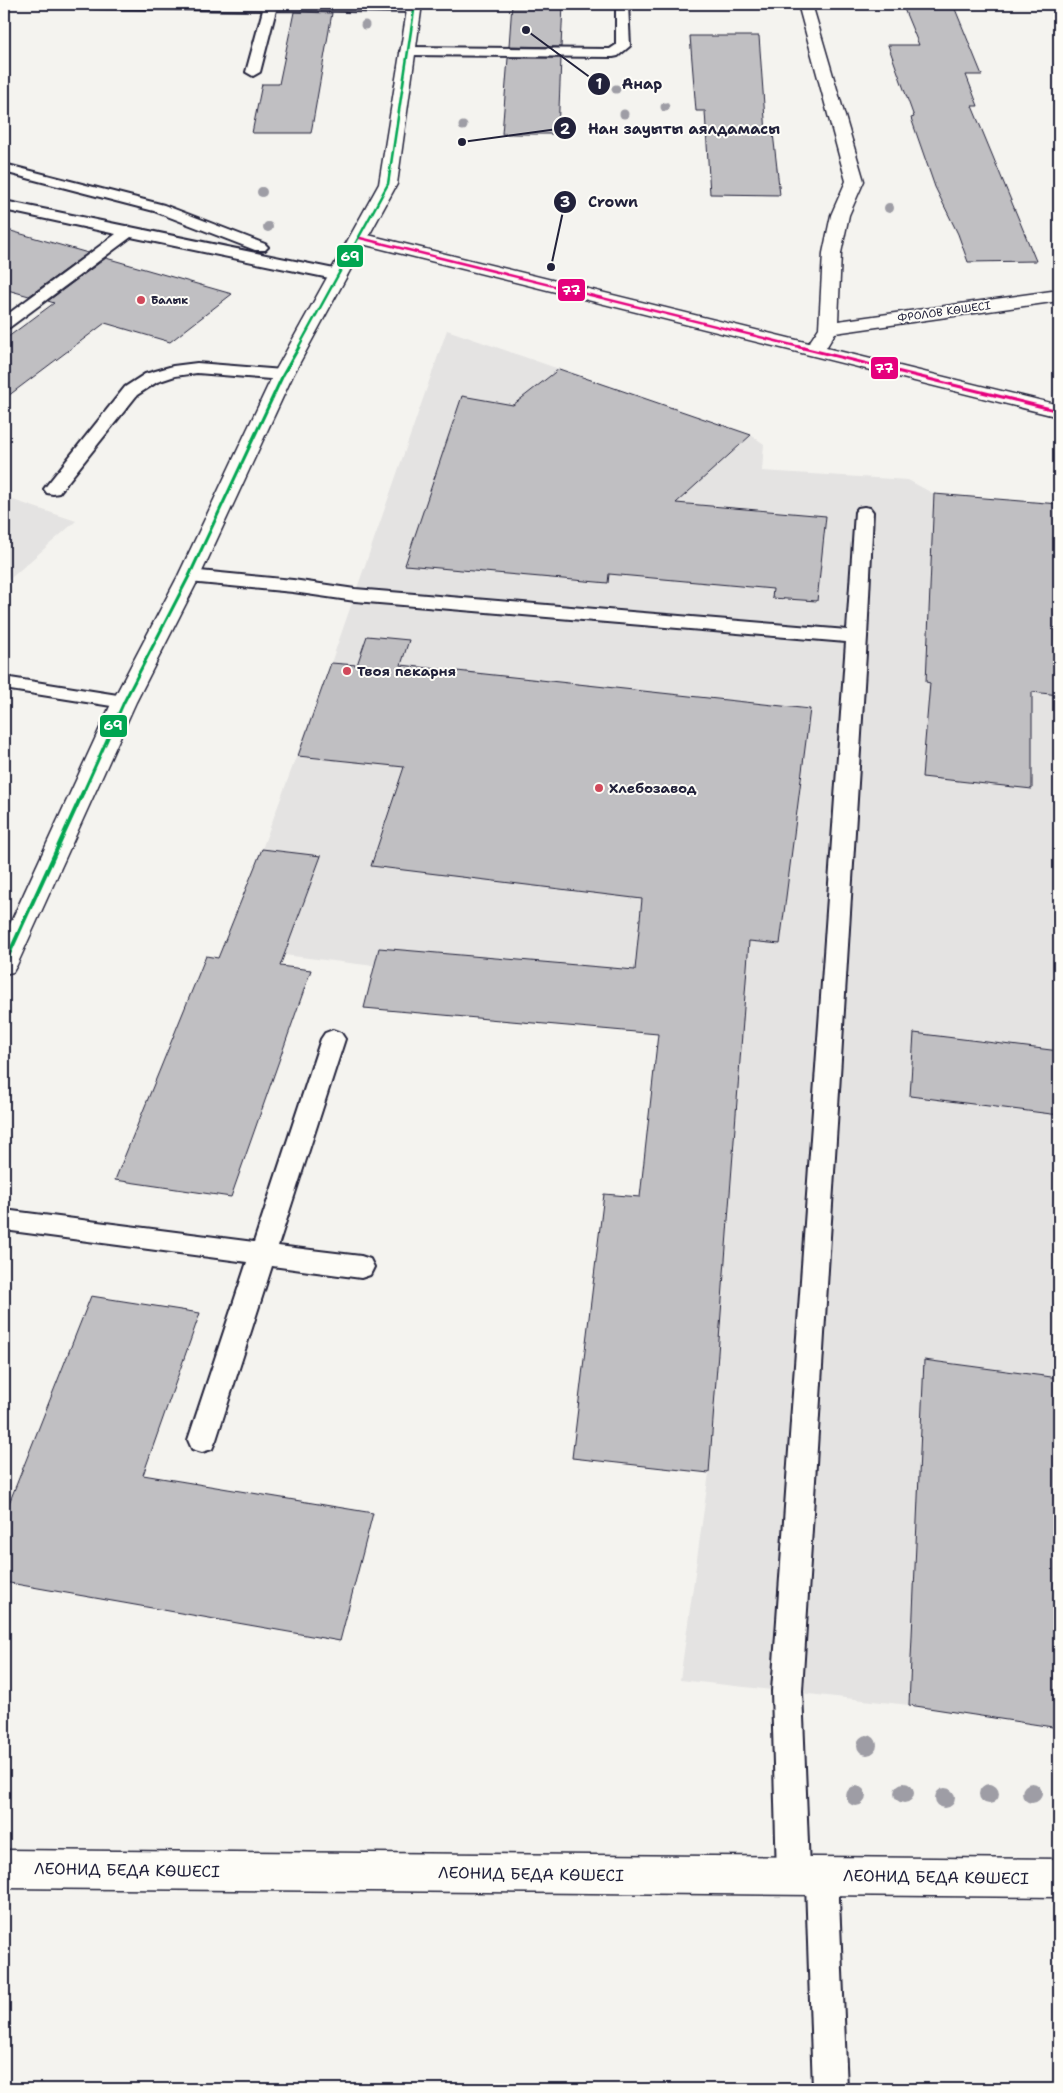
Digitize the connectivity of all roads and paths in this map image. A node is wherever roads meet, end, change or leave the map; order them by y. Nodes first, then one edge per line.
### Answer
1 (96, 4) edge
2 (622, 4) edge
3 (805, 4) edge
4 (270, 5) edge
5 (414, 6) edge
6 (408, 51) junction
7 (253, 72) dead end
8 (4, 168) edge
9 (4, 206) edge
10 (128, 232) junction
11 (360, 238) junction
12 (331, 273) junction
13 (1059, 295) edge
14 (4, 324) edge
15 (828, 328) junction
16 (814, 351) junction
17 (283, 375) junction
18 (1059, 411) edge
19 (53, 489) dead end
20 (864, 512) dead end
21 (188, 576) junction
22 (857, 637) junction
23 (4, 682) edge
24 (124, 702) junction
25 (4, 964) edge
26 (334, 1039) dead end
27 (4, 1220) edge
28 (263, 1254) junction
29 (361, 1267) dead end
30 (202, 1440) dead end
31 (4, 1869) edge
32 (807, 1876) junction
33 (1059, 1878) edge
34 (830, 2089) edge

1 - 4 lane
2 - 6 lane
3 - 15 street
4 - 5 lane
4 - 7 lane
5 - 6 street
6 - 11 street
8 - 12 lane
9 - 10 lane
10 - 12 lane
10 - 14 lane
11 - 12 street
11 - 16 street
12 - 17 street
13 - 15 street, ФРОЛОВ КӨШЕСІ
15 - 16 street
16 - 18 street
17 - 19 lane
17 - 21 street
20 - 22 lane
21 - 22 lane
21 - 24 street
22 - 32 lane
23 - 24 lane
24 - 25 street
26 - 28 lane
27 - 28 lane
28 - 29 lane
28 - 30 lane
31 - 32 street, ЛЕОНИД БЕДА КӨШЕСІ
32 - 33 street, ЛЕОНИД БЕДА КӨШЕСІ
32 - 34 lane

